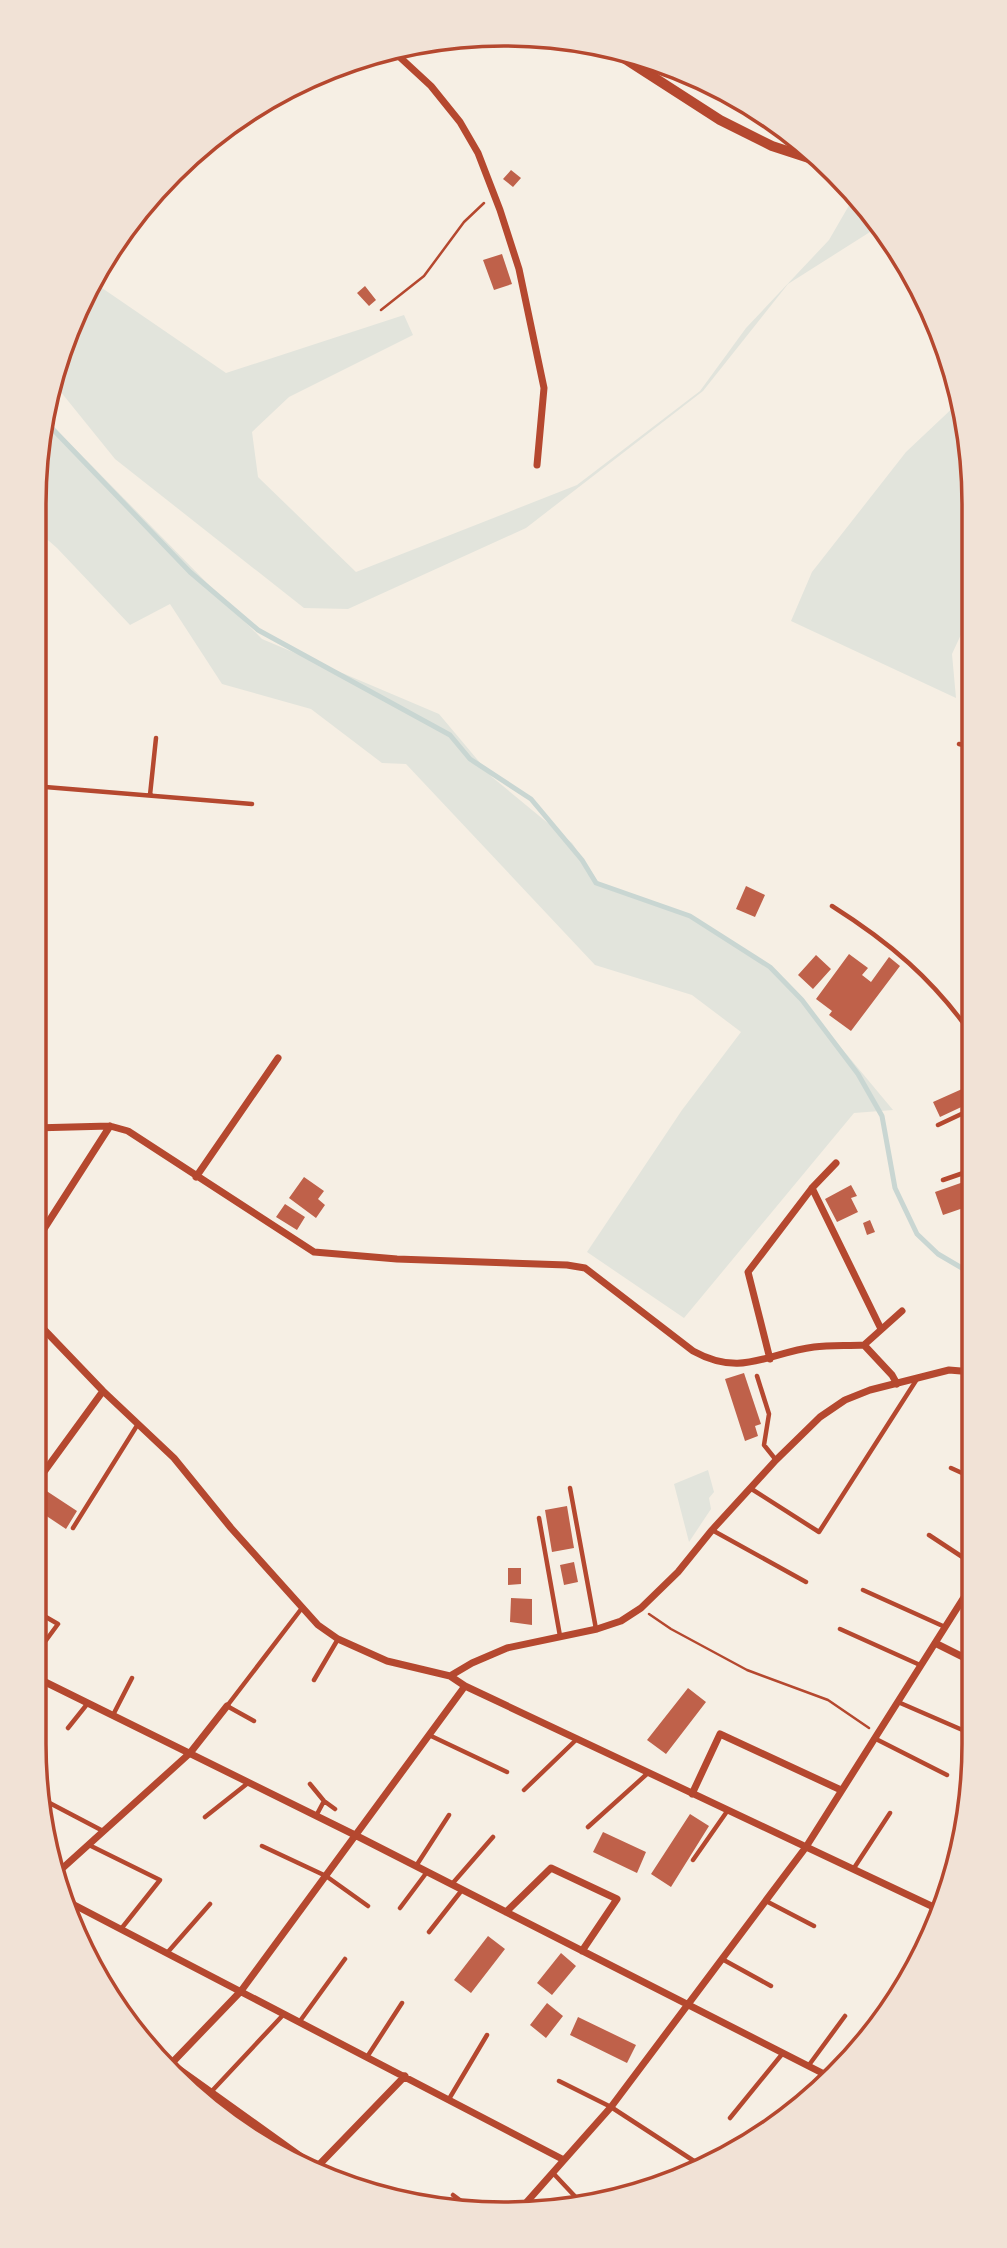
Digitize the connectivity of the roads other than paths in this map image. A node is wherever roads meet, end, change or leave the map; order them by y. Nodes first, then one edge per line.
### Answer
1 (400, 57) edge
2 (634, 65) edge
3 (801, 155) edge
4 (537, 465) dead end
5 (156, 738) dead end
6 (959, 744) dead end
7 (962, 745) edge
8 (46, 787) edge
9 (150, 796) junction
10 (252, 804) dead end
11 (832, 906) dead end
12 (962, 1023) edge
13 (278, 1058) dead end
14 (962, 1114) edge
15 (937, 1125) dead end
16 (110, 1126) junction
17 (46, 1128) edge
18 (836, 1163) dead end
19 (962, 1173) edge
20 (196, 1177) junction
21 (943, 1180) dead end
22 (812, 1188) junction
23 (46, 1227) edge
24 (902, 1311) dead end
25 (881, 1329) junction
26 (46, 1336) edge
27 (863, 1345) junction
28 (769, 1359) junction
29 (962, 1371) edge
30 (757, 1376) dead end
31 (918, 1379) junction
32 (897, 1384) junction
33 (103, 1391) junction
34 (138, 1424) junction
35 (776, 1460) junction
36 (951, 1468) dead end
37 (46, 1469) edge
38 (962, 1473) edge
39 (570, 1488) dead end
40 (750, 1488) junction
41 (539, 1518) dead end
42 (73, 1528) dead end
43 (712, 1530) junction
44 (929, 1535) dead end
45 (962, 1557) edge
46 (806, 1581) dead end
47 (863, 1590) dead end
48 (962, 1601) edge
49 (303, 1607) junction
50 (46, 1617) edge
51 (946, 1627) junction
52 (597, 1629) junction
53 (840, 1629) dead end
54 (560, 1637) junction
55 (338, 1639) junction
56 (46, 1640) edge
57 (935, 1643) junction
58 (962, 1656) edge
59 (921, 1665) junction
60 (450, 1676) junction
61 (132, 1678) dead end
62 (314, 1680) dead end
63 (46, 1682) edge
64 (466, 1686) junction
65 (898, 1702) junction
66 (88, 1703) junction
67 (227, 1706) junction
68 (113, 1716) junction
69 (254, 1721) dead end
70 (68, 1728) dead end
71 (962, 1730) edge
72 (429, 1735) junction
73 (877, 1735) junction
74 (577, 1739) junction
75 (190, 1753) junction
76 (507, 1772) dead end
77 (648, 1773) junction
78 (947, 1774) dead end
79 (249, 1783) junction
80 (310, 1784) dead end
81 (524, 1790) dead end
82 (841, 1790) junction
83 (692, 1794) junction
84 (324, 1801) junction
85 (49, 1803) edge
86 (335, 1809) dead end
87 (728, 1810) junction
88 (890, 1813) dead end
89 (449, 1815) dead end
90 (315, 1816) junction
91 (205, 1817) dead end
92 (588, 1827) dead end
93 (103, 1831) junction
94 (355, 1835) junction
95 (493, 1837) dead end
96 (89, 1845) junction
97 (262, 1846) dead end
98 (806, 1847) junction
99 (693, 1860) dead end
100 (416, 1866) junction
101 (63, 1868) edge
102 (853, 1869) junction
103 (427, 1872) junction
104 (326, 1876) junction
105 (452, 1885) junction
106 (462, 1890) junction
107 (766, 1900) junction
108 (209, 1904) dead end
109 (75, 1905) edge
110 (368, 1906) dead end
111 (932, 1906) edge
112 (400, 1908) dead end
113 (506, 1912) junction
114 (814, 1926) dead end
115 (121, 1930) junction
116 (429, 1932) dead end
117 (582, 1951) junction
118 (167, 1954) junction
119 (345, 1959) dead end
120 (722, 1959) junction
121 (771, 1986) dead end
122 (241, 1991) junction
123 (402, 2003) dead end
124 (688, 2005) junction
125 (285, 2013) junction
126 (845, 2016) dead end
127 (300, 2021) junction
128 (487, 2035) dead end
129 (783, 2053) junction
130 (367, 2057) junction
131 (174, 2062) edge
132 (808, 2066) junction
133 (822, 2073) edge
134 (405, 2076) junction
135 (559, 2081) dead end
136 (195, 2082) edge
137 (210, 2092) junction
138 (449, 2099) junction
139 (611, 2107) junction
140 (730, 2118) dead end
141 (286, 2147) edge
142 (564, 2160) junction
143 (694, 2161) edge
144 (320, 2164) edge
145 (553, 2173) junction
146 (453, 2195) dead end
147 (576, 2197) edge
148 (461, 2201) edge
149 (527, 2202) edge

1 - 4 street
2 - 3 street
5 - 9 lane
6 - 7 lane
8 - 9 lane
9 - 10 lane
11 - 12 lane
13 - 20 street
14 - 15 lane
16 - 17 street
16 - 20 street
16 - 23 street
18 - 22 street
19 - 21 lane
20 - 28 street
22 - 25 street
22 - 28 street
24 - 25 street
25 - 27 street
26 - 33 street
27 - 28 street
27 - 32 street
29 - 31 street
30 - 35 lane
31 - 32 street
31 - 40 lane
32 - 35 street
33 - 34 street
33 - 37 street
34 - 42 lane
34 - 49 street
35 - 40 street
36 - 38 lane
39 - 52 lane
40 - 43 street
41 - 54 lane
43 - 46 lane
43 - 52 street
44 - 45 lane
47 - 51 lane
48 - 51 street
49 - 55 street
49 - 67 lane
50 - 56 lane
51 - 57 street
52 - 54 street
53 - 59 lane
54 - 60 street
55 - 60 street
55 - 62 lane
57 - 58 street
57 - 59 street
59 - 65 street
60 - 64 street
61 - 68 lane
63 - 66 street
64 - 72 street
64 - 74 street
65 - 71 lane
65 - 73 street
66 - 68 street
66 - 70 lane
67 - 69 lane
67 - 75 street
68 - 75 street
72 - 76 lane
72 - 94 street
73 - 78 lane
73 - 82 street
74 - 77 street
74 - 81 lane
75 - 79 street
75 - 93 street
77 - 83 street
77 - 92 lane
79 - 90 street
79 - 91 lane
80 - 84 lane
82 - 83 street
82 - 98 street
83 - 87 street
84 - 86 lane
84 - 90 lane
85 - 93 lane
87 - 98 street
87 - 99 lane
88 - 102 lane
89 - 100 lane
90 - 94 street
93 - 96 street
94 - 100 street
94 - 104 street
95 - 105 lane
96 - 101 street
96 - 115 lane
97 - 104 lane
98 - 102 street
98 - 107 street
100 - 103 street
102 - 111 street
103 - 105 street
103 - 112 lane
104 - 110 lane
104 - 122 street
105 - 106 street
106 - 113 street
106 - 116 lane
107 - 114 lane
107 - 120 street
108 - 118 lane
109 - 115 street
113 - 117 street
113 - 117 street
115 - 118 street
117 - 124 street
118 - 122 street
119 - 127 lane
120 - 121 lane
120 - 124 street
122 - 125 street
122 - 131 street
123 - 130 lane
124 - 129 street
124 - 139 street
125 - 127 street
125 - 137 lane
126 - 132 lane
127 - 130 street
128 - 138 lane
129 - 132 street
129 - 140 lane
130 - 134 street
132 - 133 street
134 - 138 street
134 - 144 street
135 - 139 lane
136 - 137 street
137 - 141 street
138 - 142 street
139 - 142 street
139 - 143 lane
142 - 145 street
145 - 147 lane
145 - 149 street
146 - 148 lane

